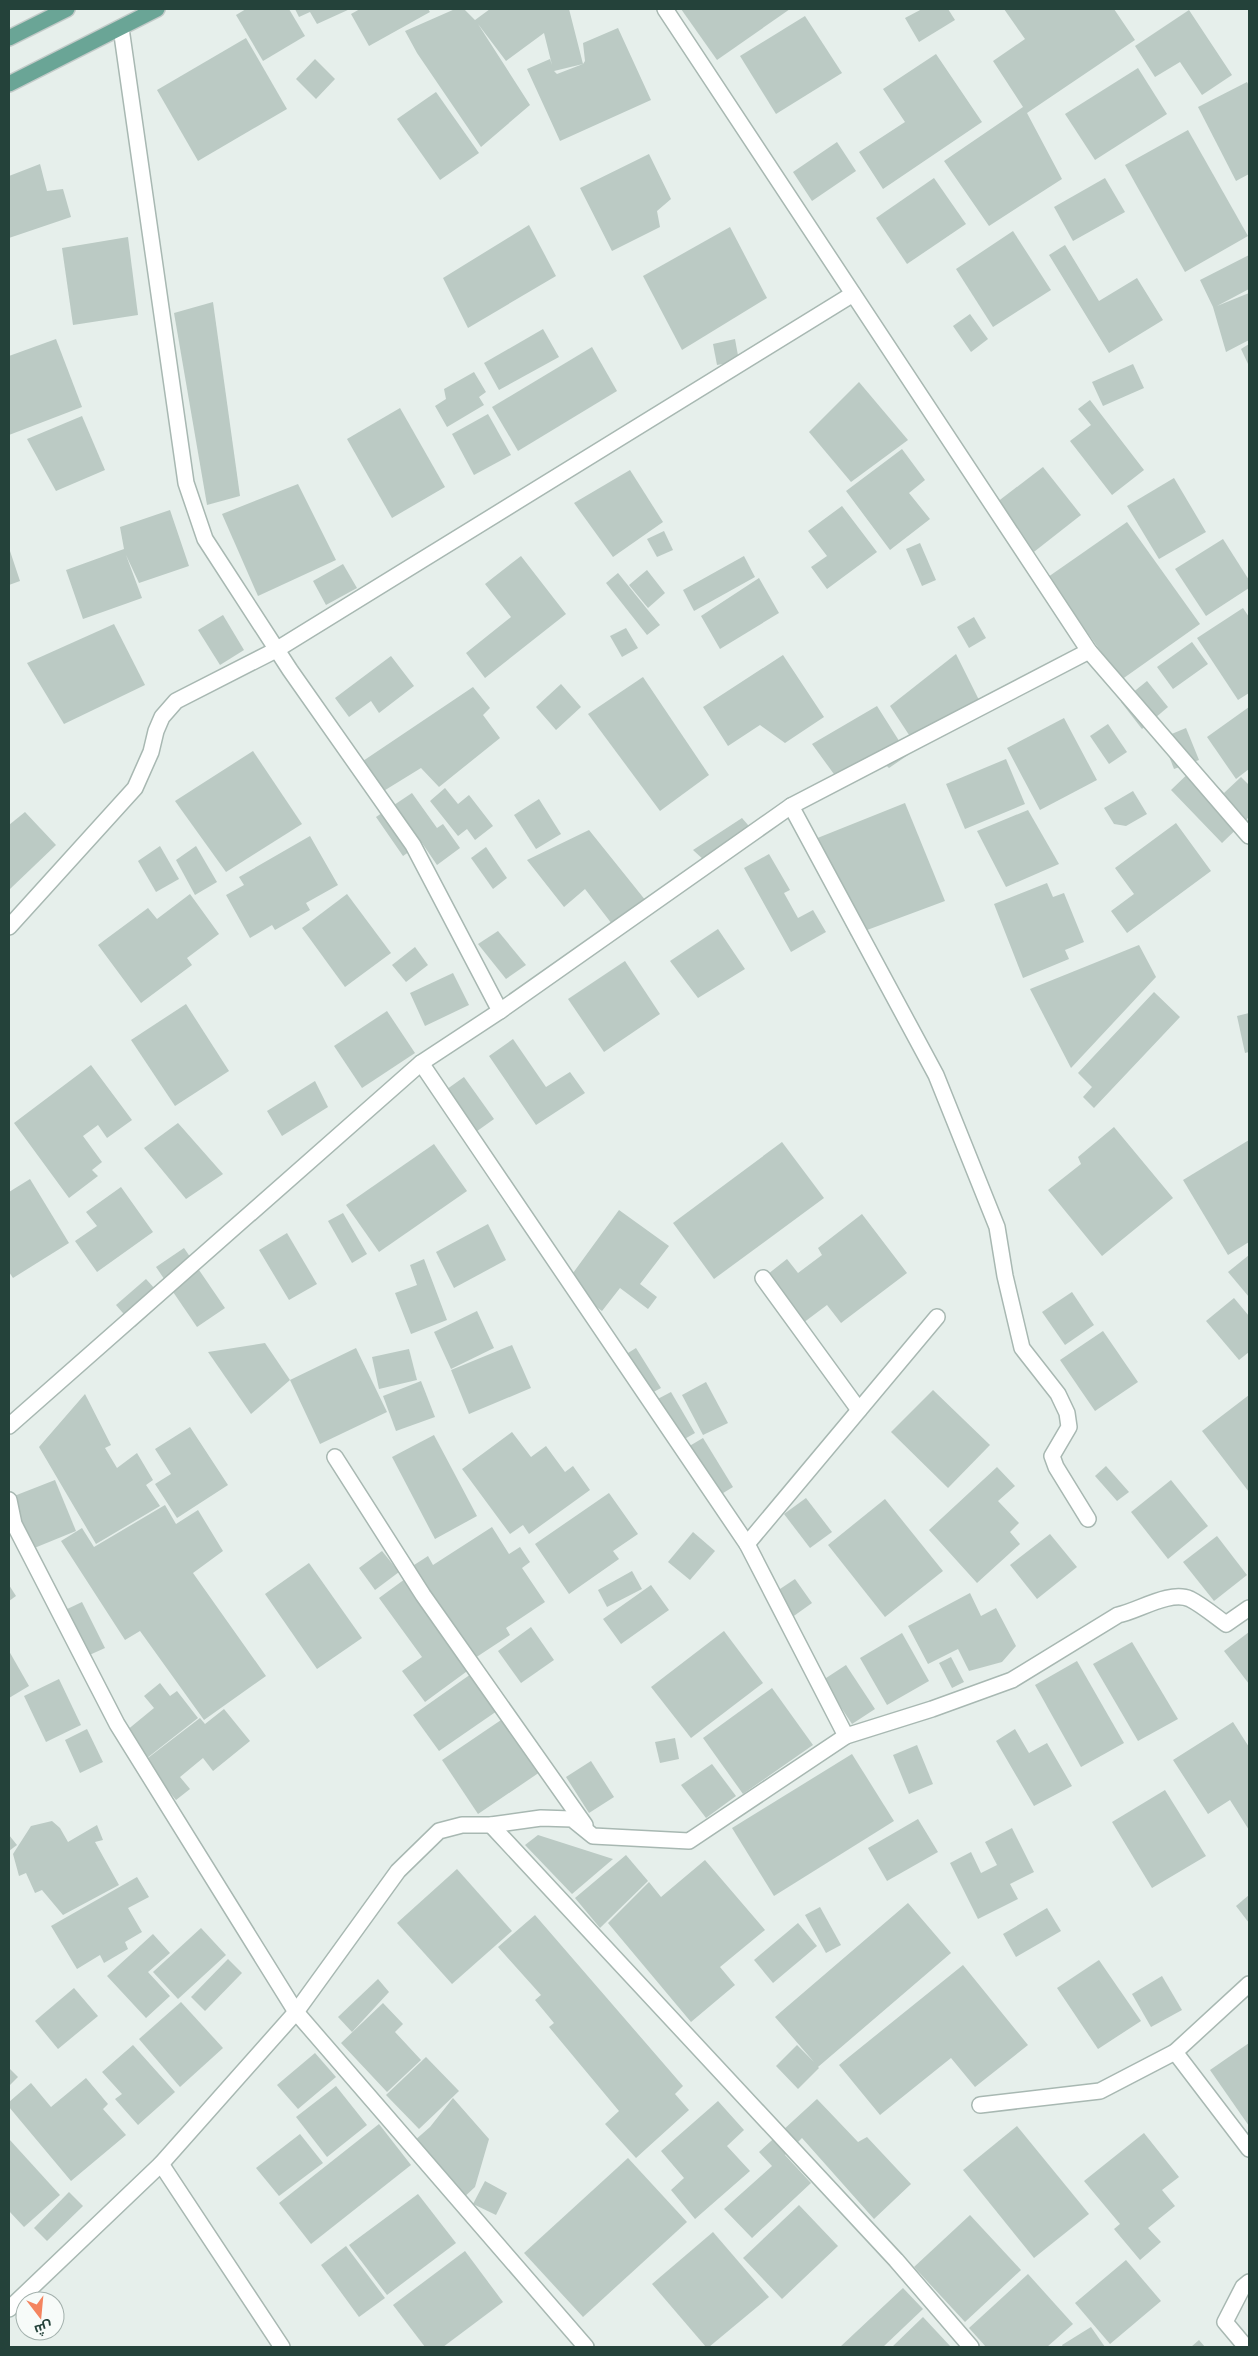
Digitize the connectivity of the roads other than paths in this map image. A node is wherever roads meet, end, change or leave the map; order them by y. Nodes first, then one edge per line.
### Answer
1 (67, 9) edge
2 (157, 9) edge
3 (665, 9) edge
4 (121, 28) junction
5 (9, 38) edge
6 (9, 84) edge
7 (852, 294) junction
8 (276, 650) junction
9 (1089, 651) junction
10 (791, 806) junction
11 (1247, 826) edge
12 (9, 927) edge
13 (500, 1011) junction
14 (421, 1063) junction
15 (762, 1278) dead end
16 (937, 1317) dead end
17 (859, 1410) junction
18 (9, 1426) edge
19 (334, 1457) dead end
20 (9, 1500) edge
21 (1088, 1519) dead end
22 (746, 1544) junction
23 (1249, 1608) edge
24 (846, 1736) junction
25 (491, 1825) junction
26 (593, 1836) junction
27 (1249, 1984) edge
28 (296, 2012) junction
29 (1175, 2052) junction
30 (980, 2105) dead end
31 (1249, 2149) edge
32 (161, 2164) junction
33 (1249, 2282) edge
34 (9, 2309) edge
35 (282, 2347) edge
36 (586, 2347) edge
37 (971, 2347) edge
38 (1246, 2347) edge

1 - 5 main road
2 - 4 main road
3 - 7 street
4 - 6 main road
4 - 8 street
7 - 8 street
7 - 9 street
8 - 12 street
8 - 13 street
9 - 10 street
9 - 11 street
10 - 13 street
10 - 21 street
13 - 14 street
14 - 18 street
14 - 22 street
15 - 17 street
16 - 17 street
17 - 22 street
19 - 26 street
20 - 28 street
22 - 24 street
23 - 24 street
24 - 26 street
25 - 26 street
25 - 28 street
25 - 37 street
27 - 29 street
28 - 32 street
28 - 36 street
29 - 30 street
29 - 31 street
32 - 34 street
32 - 35 street
33 - 38 street

